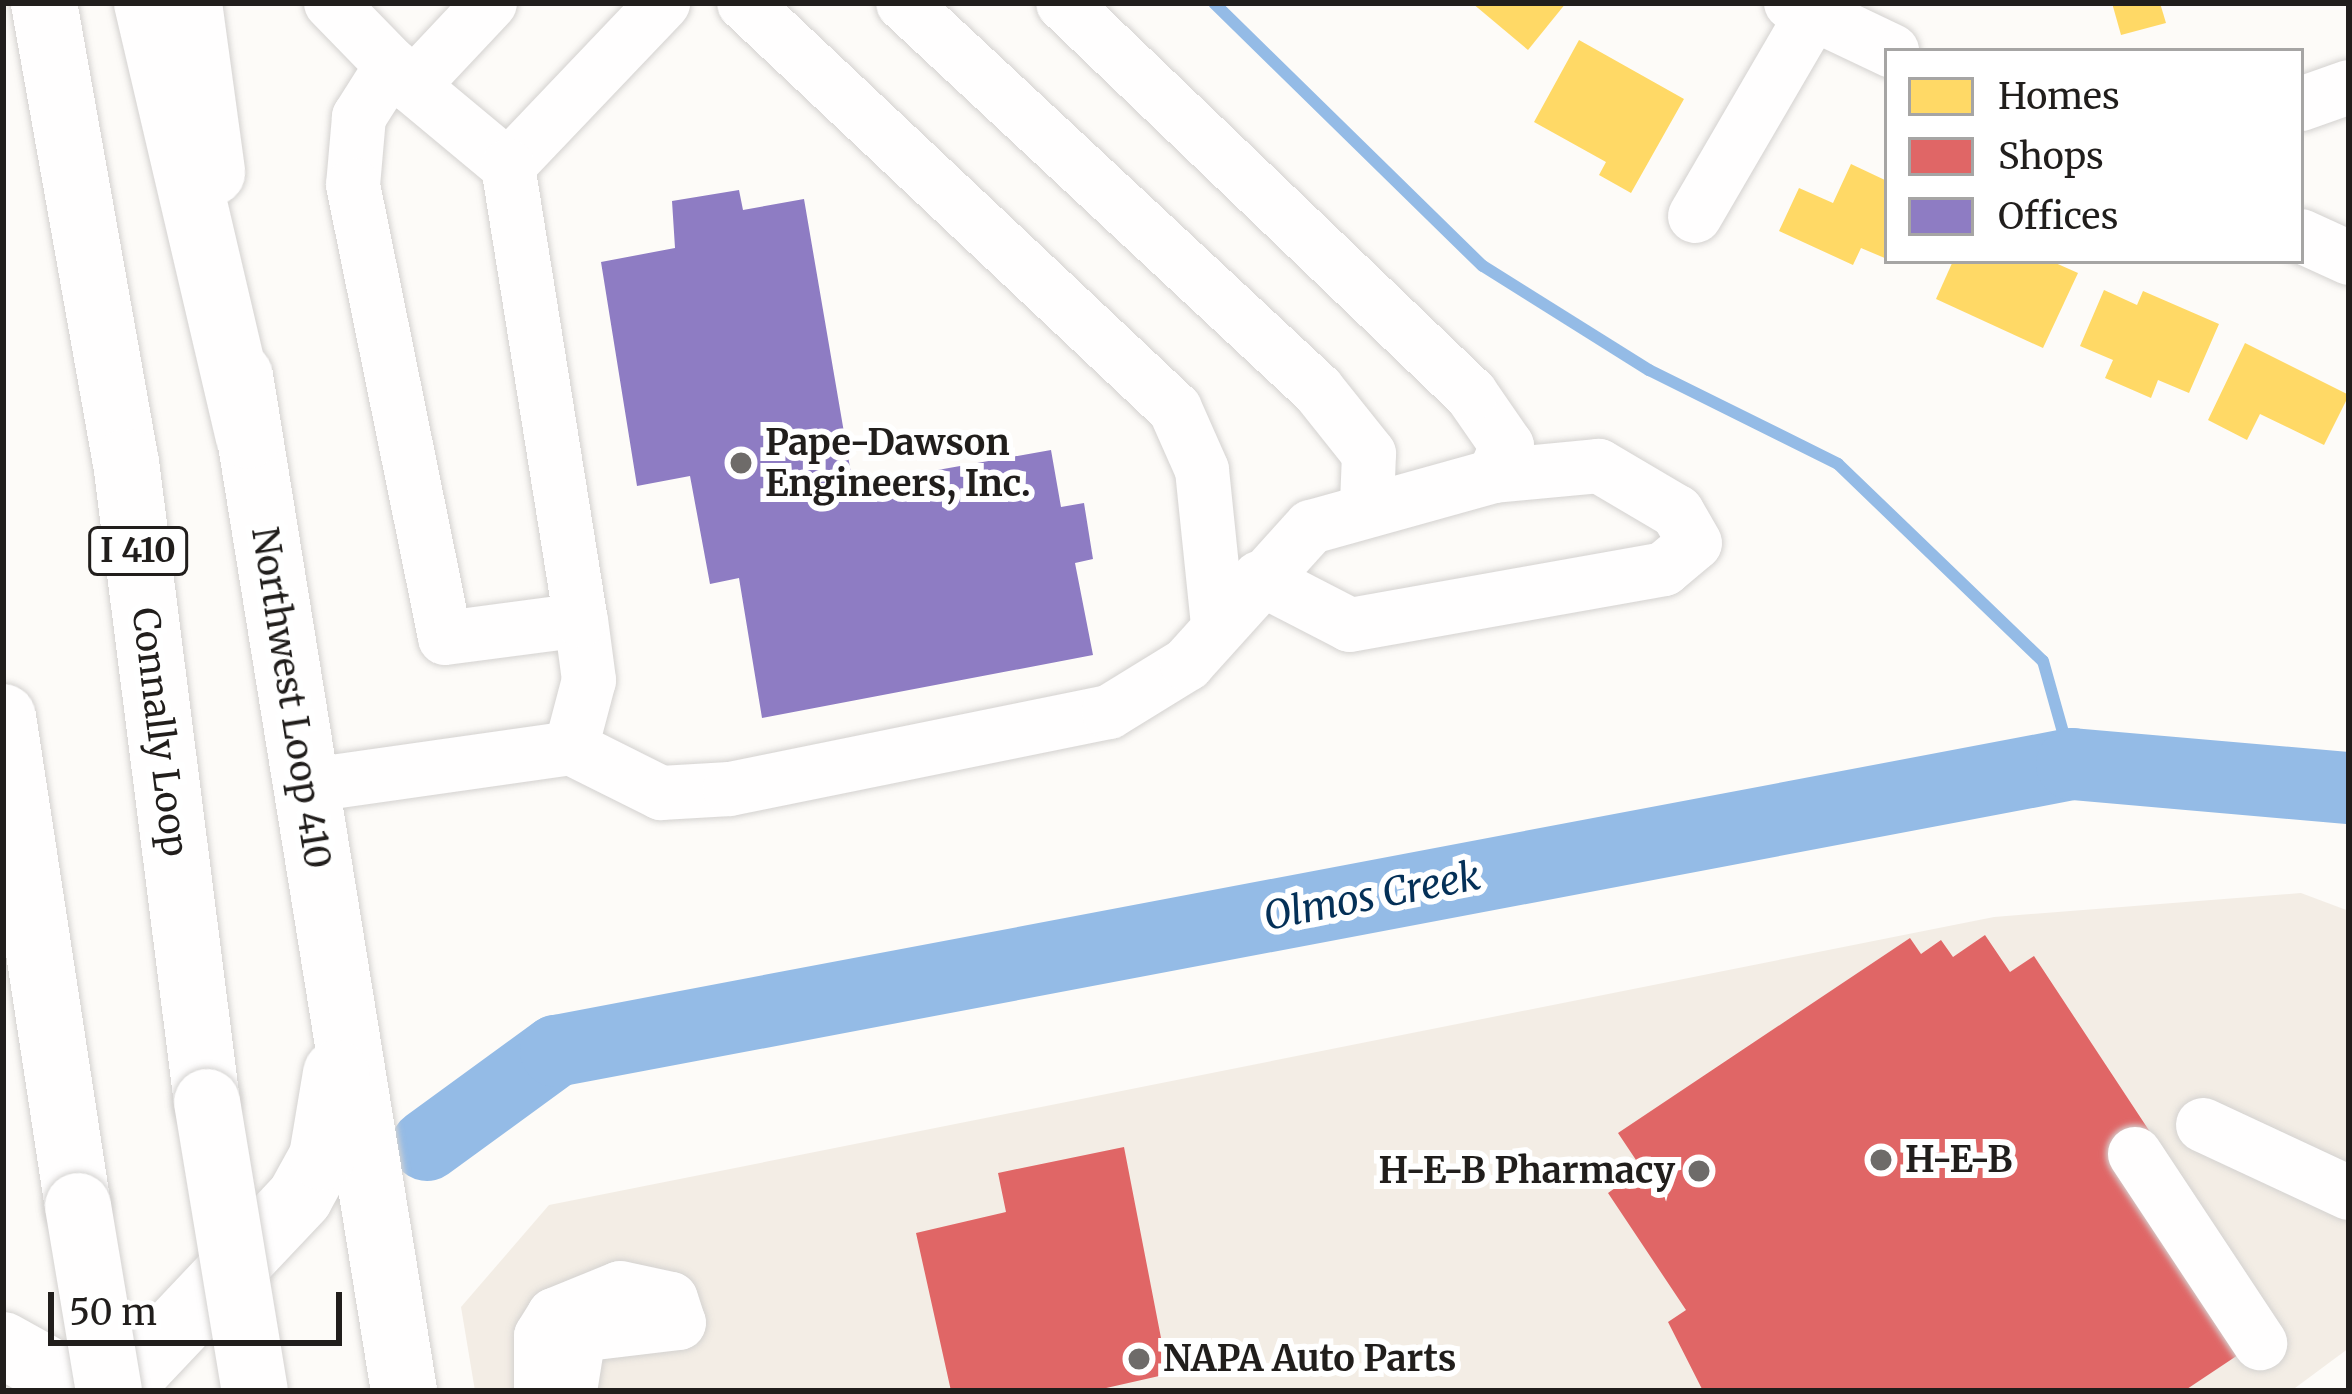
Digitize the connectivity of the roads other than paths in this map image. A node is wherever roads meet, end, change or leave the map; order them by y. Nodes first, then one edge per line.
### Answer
1 (44, 3) edge
2 (147, 3) edge
3 (188, 3) edge
4 (331, 3) edge
5 (490, 3) edge
6 (663, 3) edge
7 (744, 3) edge
8 (903, 3) edge
9 (1064, 3) edge
10 (1802, 9) edge
11 (1886, 48) edge
12 (402, 75) junction
13 (2349, 86) edge
14 (2304, 103) edge
15 (508, 166) junction
16 (1695, 216) dead end
17 (2304, 237) edge
18 (2349, 258) edge
19 (248, 435) junction
20 (1494, 476) junction
21 (1367, 503) junction
22 (1259, 578) junction
23 (581, 620) junction
24 (1218, 624) junction
25 (3, 717) edge
26 (571, 748) junction
27 (304, 786) junction
28 (341, 995) junction
29 (2203, 1125) dead end
30 (2135, 1154) dead end
31 (2349, 1193) edge
32 (2260, 1343) dead end
33 (3, 1345) edge
34 (109, 1391) edge
35 (255, 1391) edge
36 (404, 1391) edge
37 (541, 1391) edge
38 (569, 1391) edge

1 - 35 main road, Connally Loop / I 410, bridge
2 - 19 main road
3 - 19 main road, Northwest Loop 410
4 - 12 street
5 - 12 street
6 - 15 street
7 - 24 street
8 - 21 street
9 - 20 street
10 - 11 street
10 - 16 street
12 - 15 street
12 - 23 street
13 - 14 street
15 - 23 street
17 - 18 street
19 - 27 main road, Northwest Loop 410
20 - 21 street
20 - 22 street
21 - 22 street
22 - 24 street
23 - 26 street
24 - 26 street
25 - 34 main road, bridge
26 - 27 street
27 - 28 main road, Northwest Loop 410
28 - 33 main road
28 - 36 main road, Northwest Loop 410
29 - 31 street
30 - 32 street
37 - 38 street

